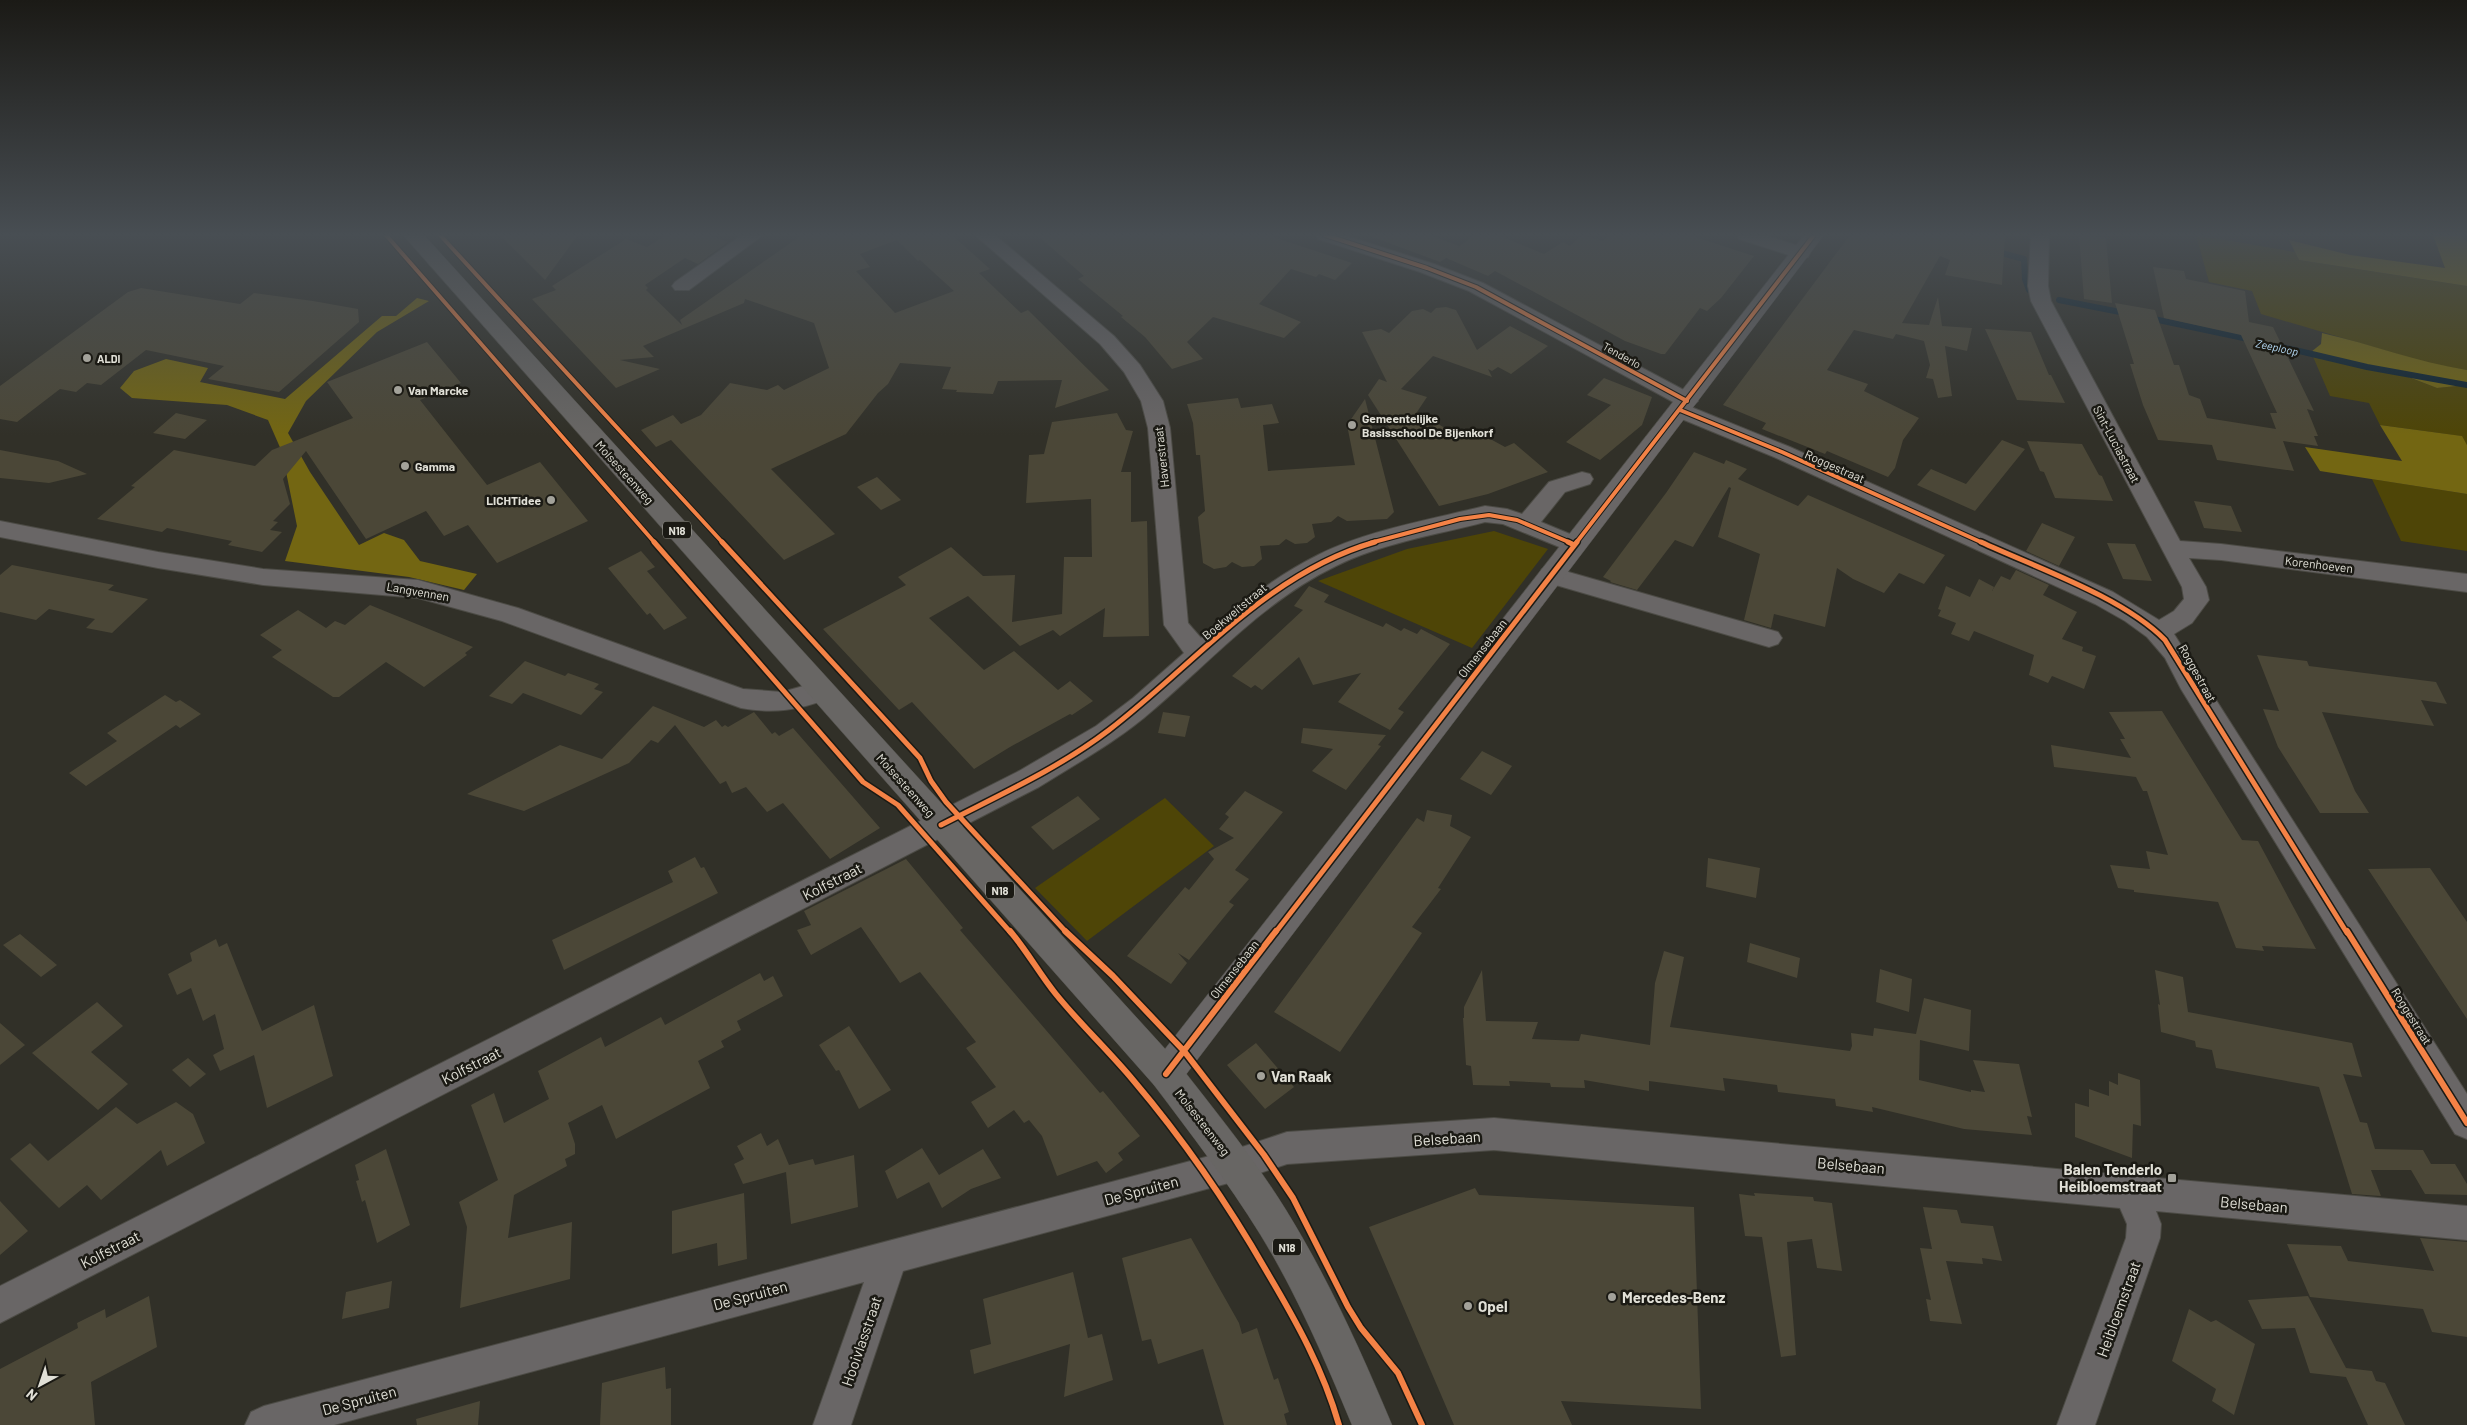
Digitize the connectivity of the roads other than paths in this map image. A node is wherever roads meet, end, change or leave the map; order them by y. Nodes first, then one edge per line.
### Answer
1 (473, 302) edge
2 (1063, 302) edge
3 (1501, 302) edge
4 (1764, 302) edge
5 (2042, 302) edge
6 (1684, 406) junction
7 (1582, 479) dead end
8 (1527, 524) junction
9 (0, 529) edge
10 (1574, 545) junction
11 (2172, 549) junction
12 (1551, 575) junction
13 (2467, 583) edge
14 (2159, 632) junction
15 (1769, 638) dead end
16 (1199, 654) junction
17 (821, 691) junction
18 (942, 825) junction
19 (1166, 1074) junction
20 (2467, 1122) edge
21 (1236, 1165) junction
22 (2130, 1193) junction
23 (2467, 1223) edge
24 (890, 1257) junction
25 (0, 1305) edge
26 (264, 1425) edge
27 (832, 1425) edge
28 (1372, 1425) edge
29 (2076, 1425) edge

1 - 17 main road, Molsesteenweg / N18
2 - 16 street, Haverstraat
3 - 6 street, Tenderlo
4 - 6 street, Olmensebaan
5 - 11 street, Sint-Luciastraat
6 - 10 street, Olmensebaan
6 - 14 street, Roggestraat
7 - 8 street
8 - 10 street, Boekweitstraat
8 - 16 street, Boekweitstraat
9 - 17 street, Langvennen
10 - 12 street, Olmensebaan
11 - 13 street, Korenhoeven
11 - 14 street, Sint-Luciastraat
12 - 15 street
12 - 19 street, Olmensebaan
14 - 20 street, Roggestraat
16 - 18 street, Boekweitstraat
17 - 18 main road, Molsesteenweg / N18
18 - 19 main road, Molsesteenweg / N18
18 - 25 street, Kolfstraat
19 - 21 main road, Molsesteenweg / N18
21 - 22 street, Belsebaan
21 - 24 street, De Spruiten
21 - 28 main road, Molsesteenweg / N18
22 - 23 street, Belsebaan
22 - 29 street, Heibloemstraat
24 - 26 street, De Spruiten
24 - 27 street, Hooivlasstraat

